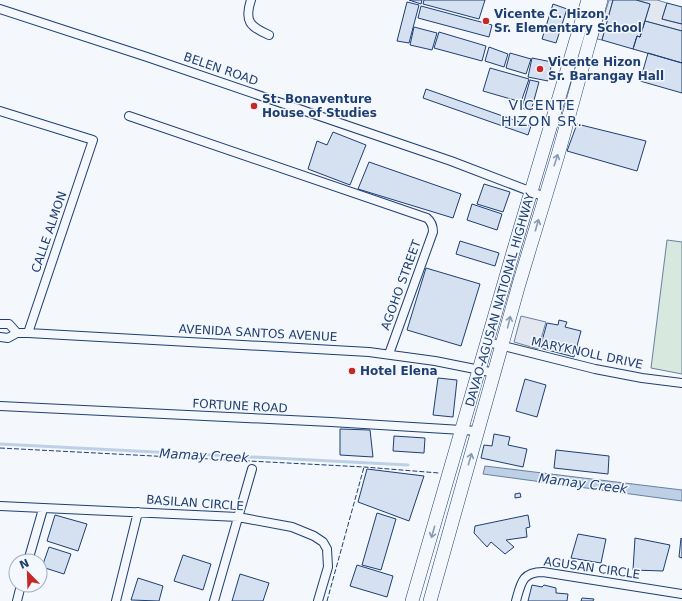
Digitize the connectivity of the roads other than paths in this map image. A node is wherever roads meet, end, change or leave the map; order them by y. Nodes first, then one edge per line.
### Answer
1 (251, 0) edge
2 (588, 0) edge
3 (601, 0) edge
4 (0, 9) edge
5 (269, 35) dead end
6 (0, 111) edge
7 (129, 116) dead end
8 (531, 192) junction
9 (545, 197) junction
10 (505, 280) junction
11 (519, 284) junction
12 (0, 324) edge
13 (17, 333) junction
14 (28, 333) junction
15 (0, 337) edge
16 (488, 342) junction
17 (503, 346) junction
18 (388, 354) junction
19 (480, 370) junction
20 (495, 373) junction
21 (682, 383) edge
22 (0, 406) edge
23 (462, 430) junction
24 (478, 431) junction
25 (252, 469) dead end
26 (0, 506) edge
27 (43, 509) junction
28 (138, 512) junction
29 (238, 517) junction
30 (30, 553) edge
31 (682, 594) edge
32 (116, 601) edge
33 (214, 601) edge
34 (318, 601) edge
35 (412, 601) edge
36 (430, 601) edge
37 (516, 601) edge

1 - 5 street
2 - 8 main road, DAVAO-AGUSAN NATIONAL HIGHWAY
9 -> 3 main road, DAVAO-AGUSAN NATIONAL HIGHWAY
4 - 8 street, BELEN ROAD
6 - 14 street, CALLE ALMON
7 - 18 street, AGOHO STREET
8 - 9 street, BELEN ROAD
8 - 10 main road, DAVAO-AGUSAN NATIONAL HIGHWAY
11 -> 9 main road, DAVAO-AGUSAN NATIONAL HIGHWAY
10 - 11 main road
10 - 16 main road, DAVAO-AGUSAN NATIONAL HIGHWAY
17 -> 11 main road, DAVAO-AGUSAN NATIONAL HIGHWAY
12 - 13 street, AVENIDA SANTOS AVENUE
13 - 14 street, AVENIDA SANTOS AVENUE
13 - 15 street, AVENIDA SANTOS AVENUE
14 - 18 street, AVENIDA SANTOS AVENUE
16 - 17 street, MARYKNOLL DRIVE
16 - 19 main road, DAVAO-AGUSAN NATIONAL HIGHWAY
17 - 20 main road, DAVAO-AGUSAN NATIONAL HIGHWAY
17 - 21 street, MARYKNOLL DRIVE
18 - 19 street, AVENIDA SANTOS AVENUE
19 - 20 street, AVENIDA SANTOS AVENUE
19 - 23 main road, DAVAO-AGUSAN NATIONAL HIGHWAY
20 - 24 main road, DAVAO-AGUSAN NATIONAL HIGHWAY
22 - 23 street, FORTUNE ROAD
23 - 24 street, FORTUNE ROAD
23 -> 35 main road, DAVAO-AGUSAN NATIONAL HIGHWAY
36 -> 24 main road, DAVAO-AGUSAN NATIONAL HIGHWAY
25 - 29 street
26 - 27 street, BASILAN CIRCLE
27 - 28 street, BASILAN CIRCLE
27 - 30 street
28 - 29 street, BASILAN CIRCLE
28 - 32 street
29 - 33 street
29 - 34 street, BASILAN CIRCLE
31 - 37 street, AGUSAN CIRCLE

